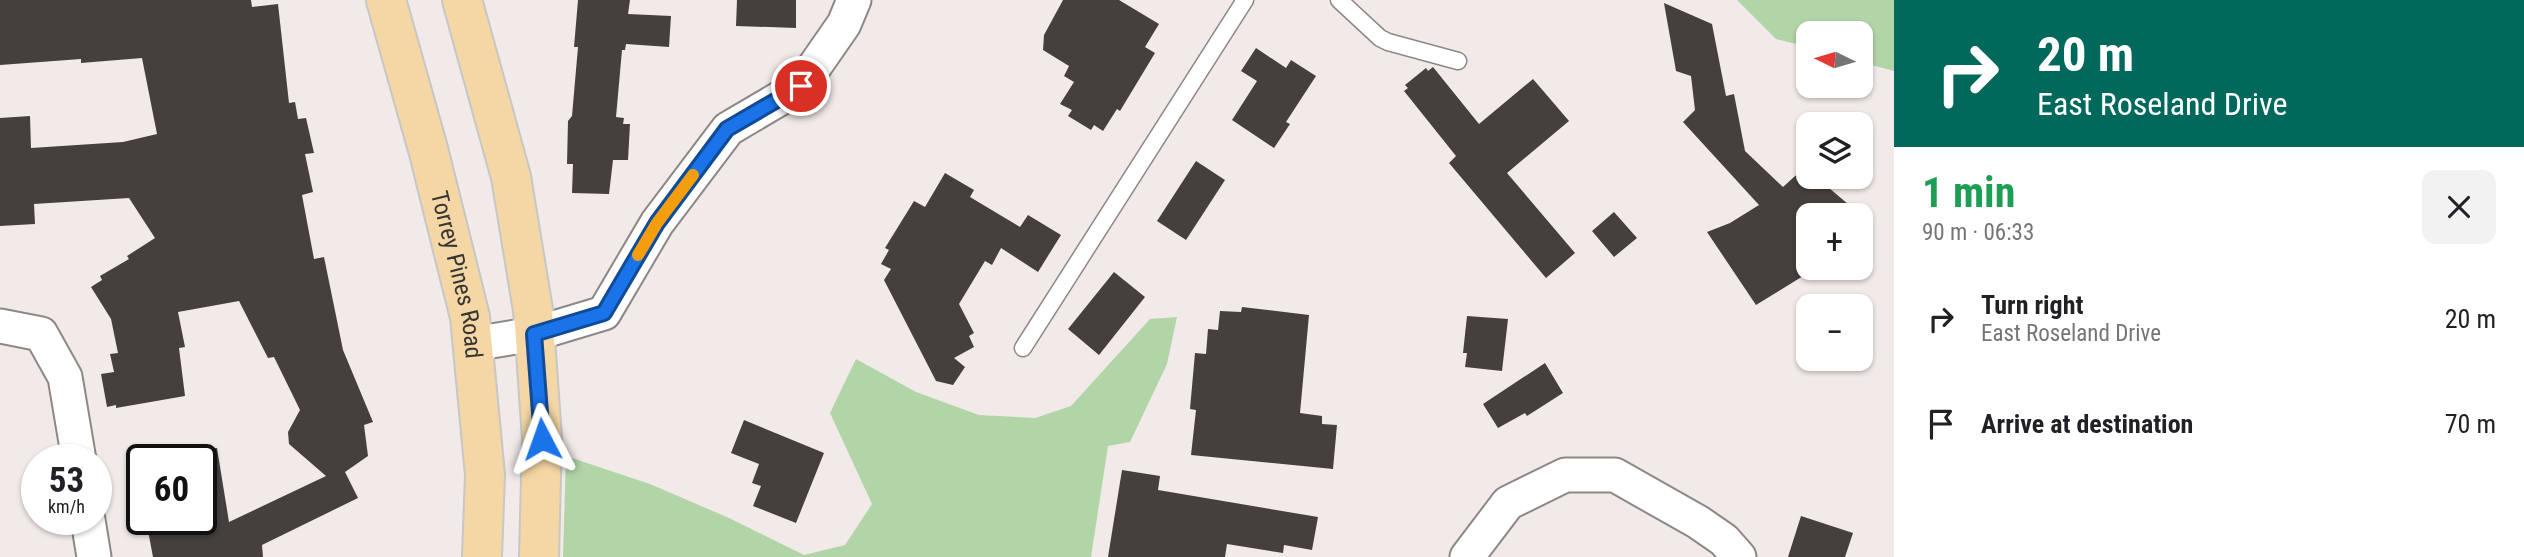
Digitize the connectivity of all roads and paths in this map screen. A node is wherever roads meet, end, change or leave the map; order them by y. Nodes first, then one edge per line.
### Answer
1 (386, 0) edge
2 (462, 0) edge
3 (855, 0) edge
4 (1245, 0) edge
5 (1339, 0) edge
6 (1458, 61) dead end
7 (0, 326) edge
8 (534, 334) junction
9 (473, 344) junction
10 (1023, 348) dead end
11 (76, 444) edge
12 (90, 535) edge
13 (94, 557) edge
14 (482, 557) edge
15 (539, 557) edge
16 (1467, 557) edge
17 (1739, 557) edge

1 - 9 main road, Torrey Pines Road
2 - 8 main road
3 - 8 street
4 - 10 lane
5 - 6 lane
7 - 11 street
8 - 9 street
8 - 15 main road
9 - 14 main road, Torrey Pines Road
12 - 13 street
16 - 17 street

